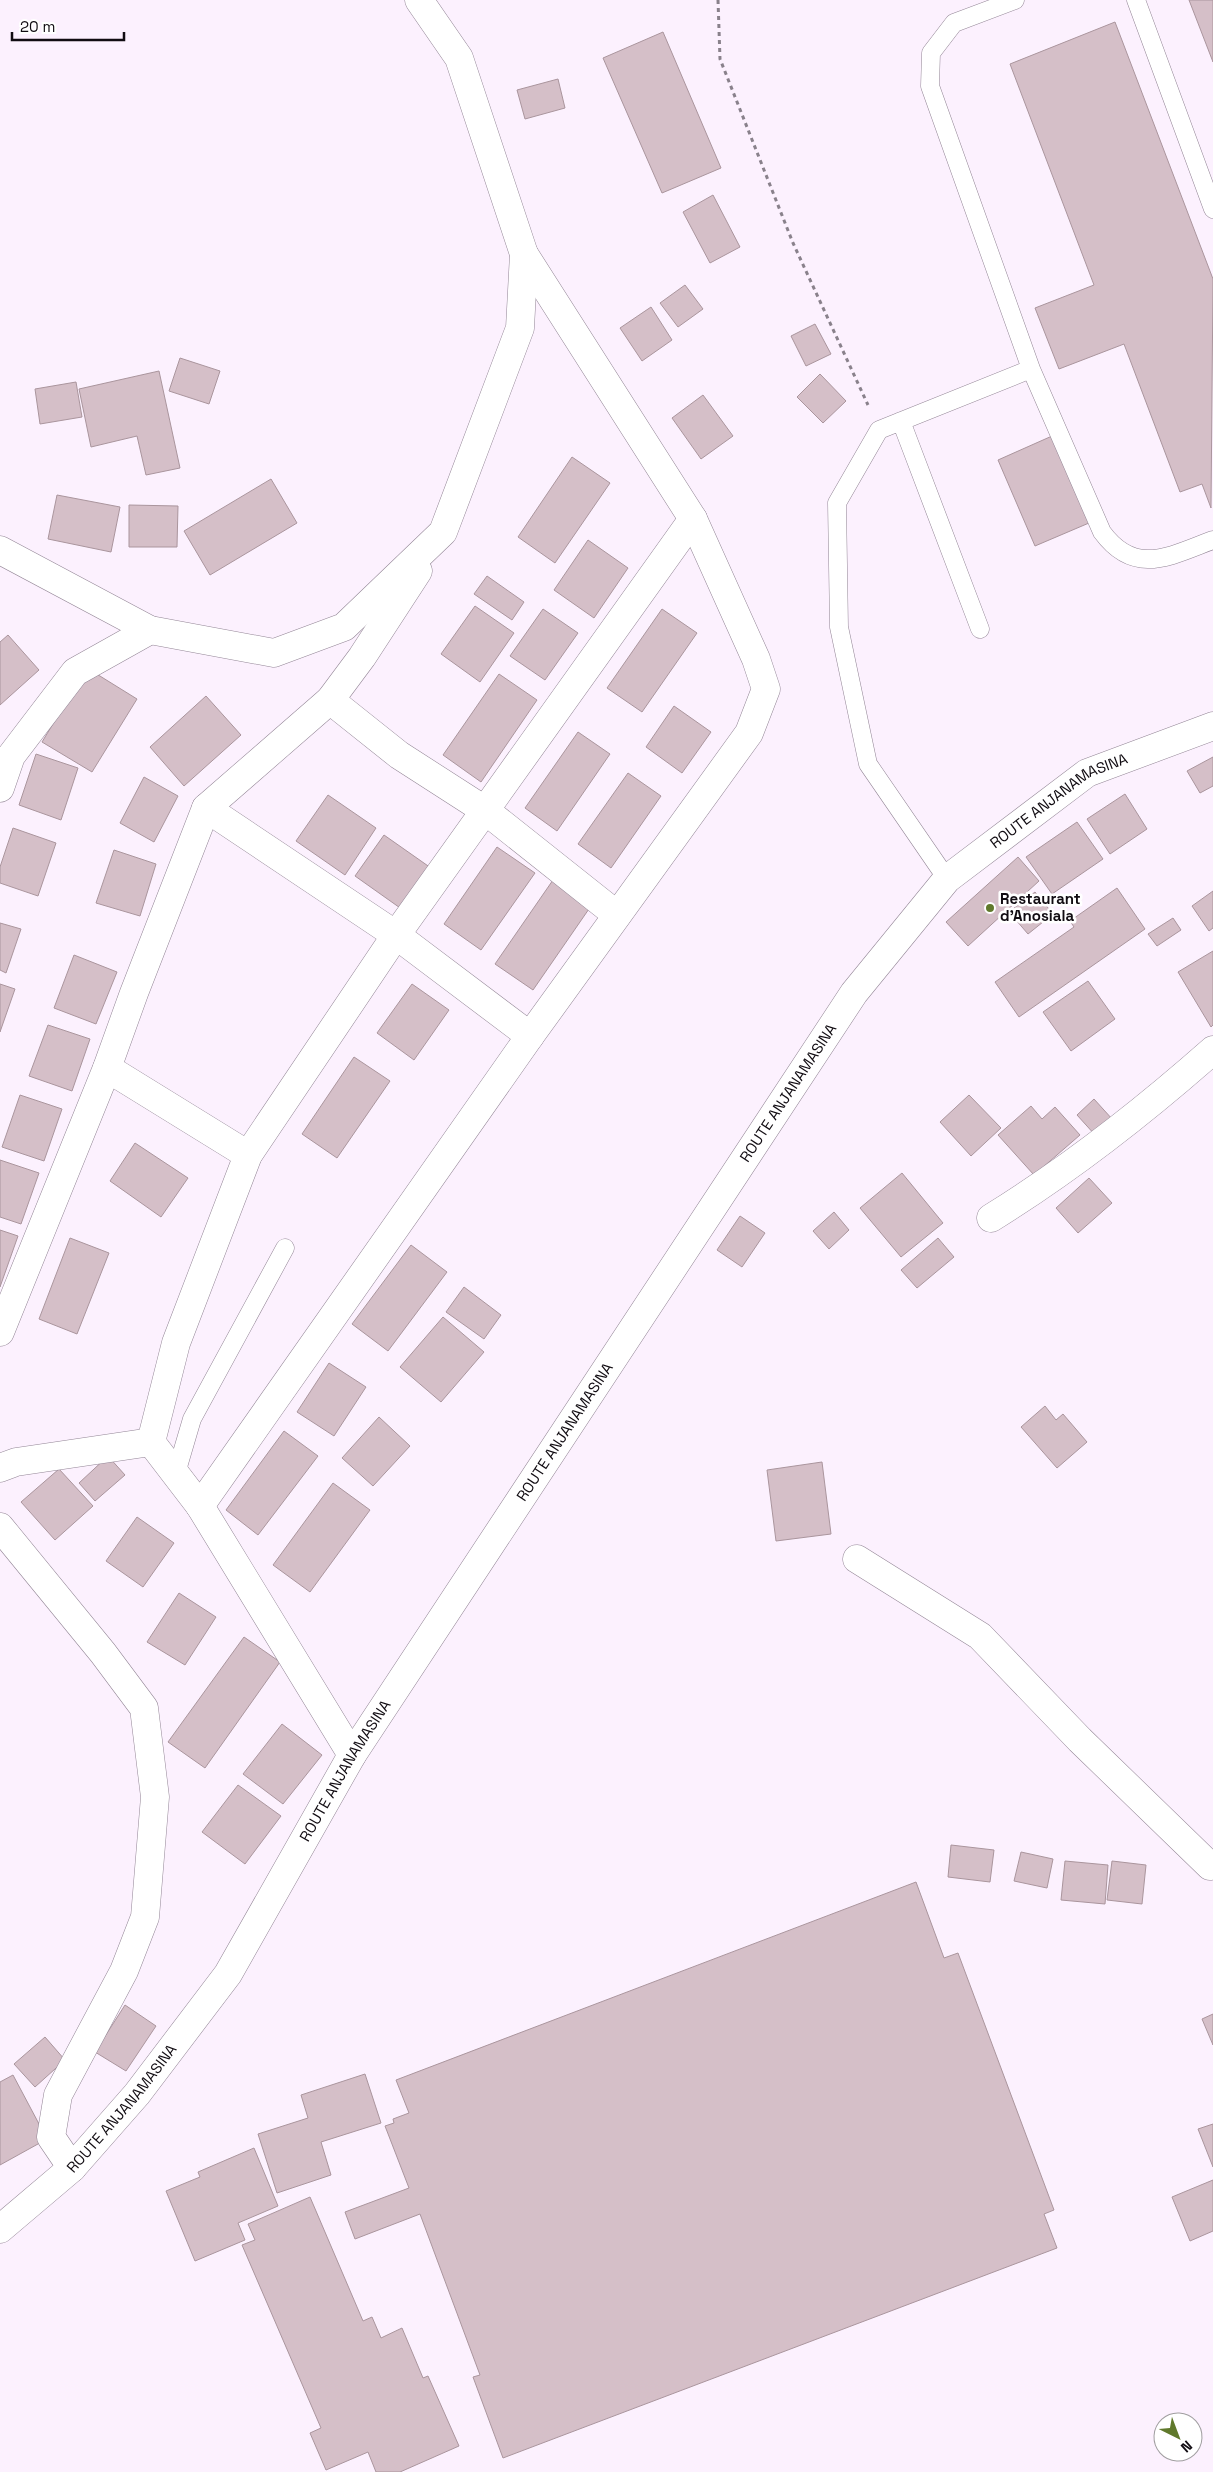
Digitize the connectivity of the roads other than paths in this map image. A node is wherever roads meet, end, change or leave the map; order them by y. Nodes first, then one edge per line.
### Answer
1 (419, 0) edge
2 (1015, 0) edge
3 (1136, 0) edge
4 (1213, 209) edge
5 (524, 254) junction
6 (1031, 369) junction
7 (901, 421) junction
8 (693, 519) junction
9 (443, 532) junction
10 (1213, 540) edge
11 (0, 550) edge
12 (980, 629) dead end
13 (150, 630) junction
14 (330, 700) junction
15 (1213, 726) edge
16 (0, 788) edge
17 (206, 808) junction
18 (486, 811) junction
19 (947, 879) junction
20 (617, 915) junction
21 (396, 935) junction
22 (530, 1036) junction
23 (1213, 1050) edge
24 (107, 1068) junction
25 (248, 1155) junction
26 (991, 1218) dead end
27 (285, 1248) dead end
28 (0, 1332) edge
29 (151, 1442) junction
30 (0, 1468) edge
31 (200, 1506) junction
32 (0, 1527) edge
33 (857, 1559) dead end
34 (352, 1755) junction
35 (1212, 1868) edge
36 (72, 2168) junction
37 (0, 2229) edge

1 - 5 street
2 - 6 lane
3 - 4 lane
5 - 8 street
5 - 9 street
6 - 7 lane
6 - 10 lane
7 - 12 lane
7 - 19 lane
8 - 18 street
8 - 20 street
9 - 13 street
9 - 14 street
11 - 13 street
13 - 16 street
14 - 17 street
14 - 18 street
15 - 19 street, ROUTE ANJANAMASINA
17 - 21 street
17 - 24 street
18 - 20 street
18 - 21 street
19 - 34 street, ROUTE ANJANAMASINA
20 - 22 street
21 - 22 street
21 - 25 street
22 - 31 street
23 - 26 street
24 - 25 street
24 - 28 street
25 - 29 street
27 - 31 lane
29 - 30 street
29 - 31 street
31 - 34 street
32 - 36 street
33 - 35 street
34 - 36 street, ROUTE ANJANAMASINA
36 - 37 street, ROUTE ANJANAMASINA

